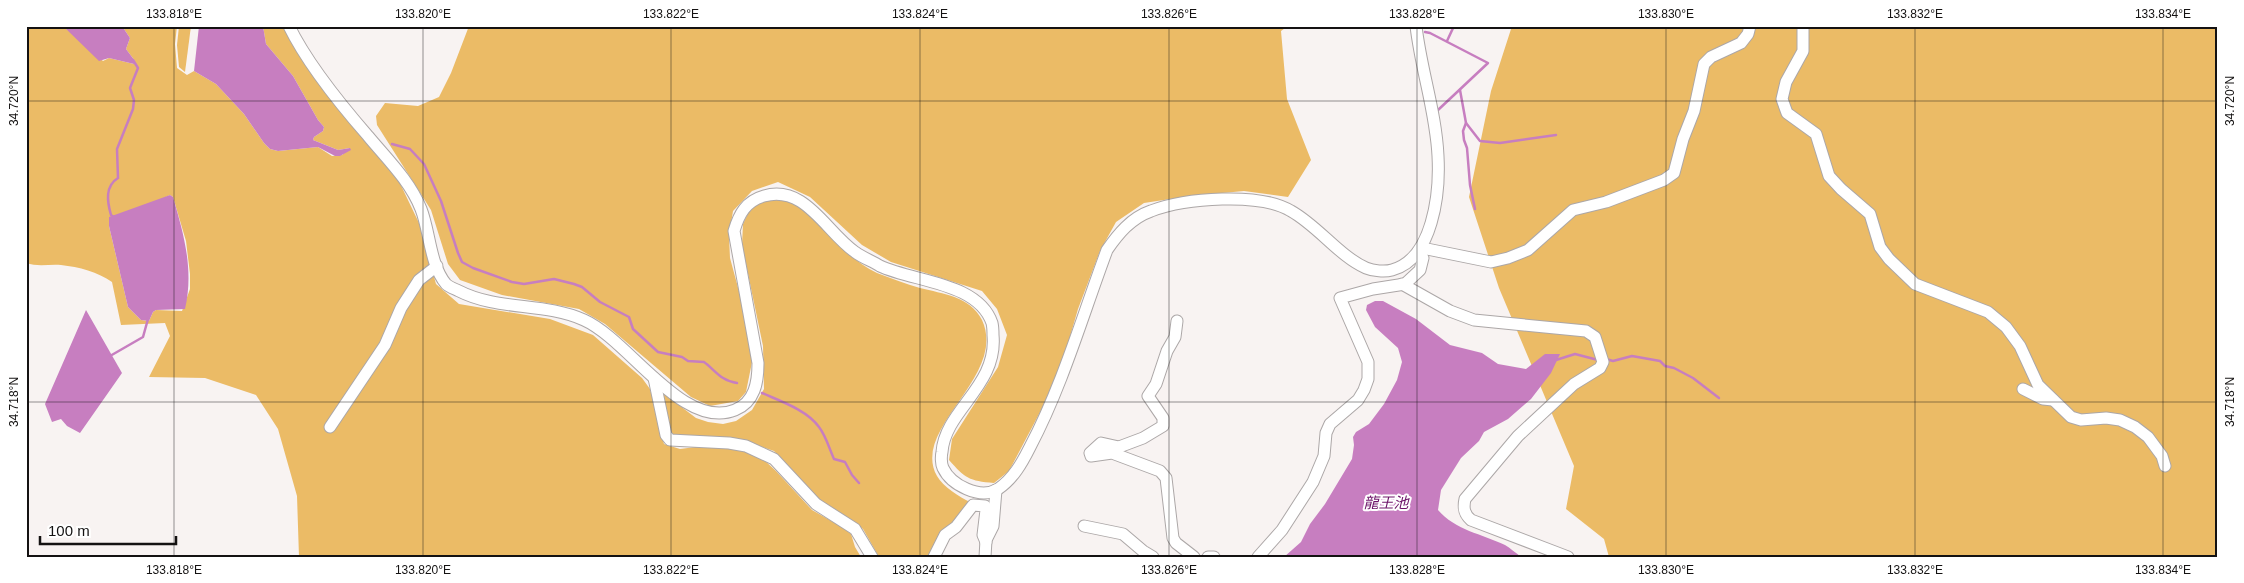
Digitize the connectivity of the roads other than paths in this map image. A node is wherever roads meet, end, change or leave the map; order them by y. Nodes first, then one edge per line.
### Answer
1 (289, 26) edge
2 (1416, 26) edge
3 (1750, 26) edge
4 (1802, 26) edge
5 (1420, 250) junction
6 (437, 266) junction
7 (1402, 284) junction
8 (1177, 322) dead end
9 (654, 378) junction
10 (2023, 389) dead end
11 (2053, 400) junction
12 (330, 427) dead end
13 (2165, 466) dead end
14 (996, 490) junction
15 (1084, 526) dead end
16 (986, 542) junction
17 (872, 557) edge
18 (934, 557) edge
19 (985, 557) edge
20 (1153, 557) edge
21 (1194, 557) edge
22 (1208, 557) edge
23 (1214, 557) edge
24 (1258, 557) edge
25 (1568, 557) edge

1 - 6 street
2 - 5 street
3 - 5 street
4 - 11 street
5 - 7 street
5 - 14 street
6 - 9 street
6 - 12 street
7 - 24 street
7 - 25 street
8 - 21 street
9 - 14 street
9 - 17 street
10 - 11 street
11 - 13 street
14 - 16 street
15 - 20 street
16 - 18 street
16 - 19 street
22 - 23 street

